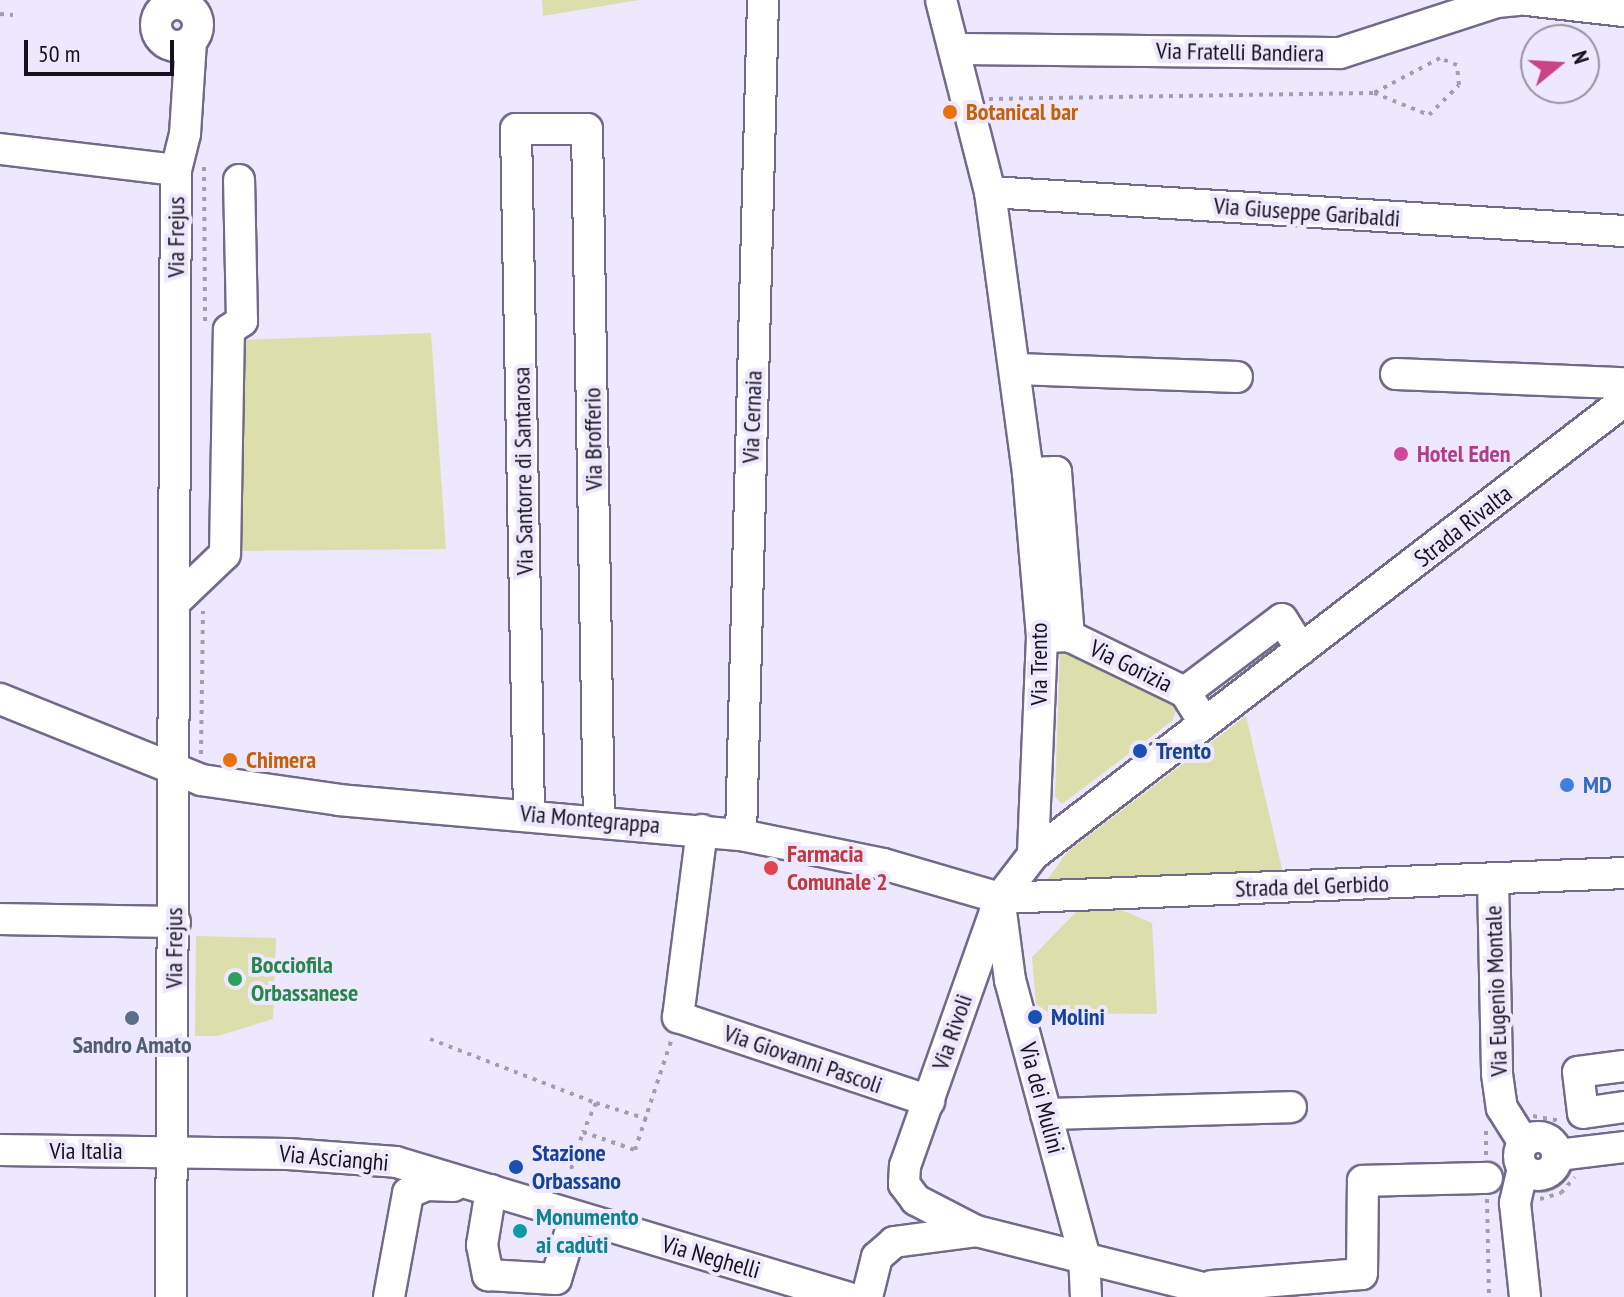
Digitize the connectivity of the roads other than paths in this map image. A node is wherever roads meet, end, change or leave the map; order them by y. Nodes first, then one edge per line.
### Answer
1 (763, 0) edge
2 (941, 0) edge
3 (1518, 0) edge
4 (1527, 0) edge
5 (1624, 11) edge
6 (180, 17) edge
7 (954, 49) junction
8 (516, 129) joint
9 (1, 156) edge
10 (178, 157) junction
11 (239, 180) dead end
12 (990, 192) junction
13 (1624, 231) edge
14 (176, 330) junction
15 (229, 330) junction
16 (1017, 369) junction
17 (1396, 374) dead end
18 (1237, 377) dead end
19 (1624, 383) edge
20 (1624, 401) edge
21 (178, 599) junction
22 (1055, 637) junction
23 (1301, 649) junction
24 (1185, 692) junction
25 (0, 699) edge
26 (1204, 722) junction
27 (176, 772) junction
28 (529, 813) junction
29 (599, 820) junction
30 (702, 830) junction
31 (741, 835) junction
32 (1033, 855) junction
33 (1624, 873) edge
34 (1493, 880) junction
35 (1000, 898) junction
36 (0, 919) edge
37 (175, 922) junction
38 (1624, 1066) edge
39 (929, 1101) junction
40 (1291, 1107) dead end
41 (1624, 1107) edge
42 (1046, 1114) junction
43 (1624, 1147) edge
44 (0, 1150) edge
45 (173, 1151) junction
46 (1523, 1156) junction
47 (1487, 1178) dead end
48 (491, 1190) junction
49 (566, 1214) junction
50 (976, 1231) junction
51 (1084, 1255) junction
52 (1202, 1287) junction
53 (523, 1288) edge
54 (171, 1297) edge
55 (389, 1297) edge
56 (847, 1297) edge
57 (867, 1297) edge
58 (1086, 1297) edge
59 (1239, 1297) edge
60 (1525, 1297) edge

1 - 31 street, Via Cernaia
2 - 7 street, Via Trento
3 - 7 street, Via Fratelli Bandiera
4 - 5 street
6 - 10 street, Via Frejus
7 - 12 street, Via Trento
8 - 28 street, Via Santorre di Santarosa
8 - 29 street, Via Brofferio
9 - 10 street
10 - 14 street, Via Frejus
11 - 15 street
12 - 13 street, Via Giuseppe Garibaldi
12 - 16 street, Via Trento
14 - 15 street
14 - 21 street, Via Frejus
15 - 21 street
16 - 18 street
16 - 22 street, Via Trento
17 - 19 street
20 - 23 street, Strada Rivalta
21 - 27 street, Via Frejus
22 - 24 street, Via Gorizia
22 - 32 street, Via Trento
23 - 24 street
23 - 26 street, Strada Rivalta
24 - 26 street, Via Gorizia
25 - 27 street, Via Montegrappa
26 - 32 street, Strada Rivalta
27 - 28 street, Via Montegrappa
27 - 37 street, Via Frejus
28 - 29 street, Via Montegrappa
29 - 30 street, Via Montegrappa
30 - 31 street, Via Montegrappa
30 - 39 street, Via Giovanni Pascoli
31 - 35 street, Via Montegrappa
32 - 35 street, Strada Rivalta
33 - 34 street, Strada del Gerbido
34 - 35 street, Strada del Gerbido
34 - 46 street, Via Eugenio Montale
35 - 39 street, Via Rivoli
35 - 42 street, Via dei Mulini
36 - 37 street
37 - 45 street, Via Frejus
38 - 41 street
39 - 50 street, Via Rivoli
40 - 42 street
42 - 51 street, Via dei Mulini
43 - 46 street
44 - 45 street, Via Italia
45 - 48 street, Via Ascianghi
45 - 54 street, Via Frejus
46 - 60 street
47 - 52 street
48 - 49 street, Via Neghelli
48 - 53 street
48 - 55 street
49 - 53 street
49 - 56 street, Via Neghelli
50 - 51 street
50 - 57 street
51 - 52 street
51 - 58 street, Via dei Mulini
52 - 59 street

